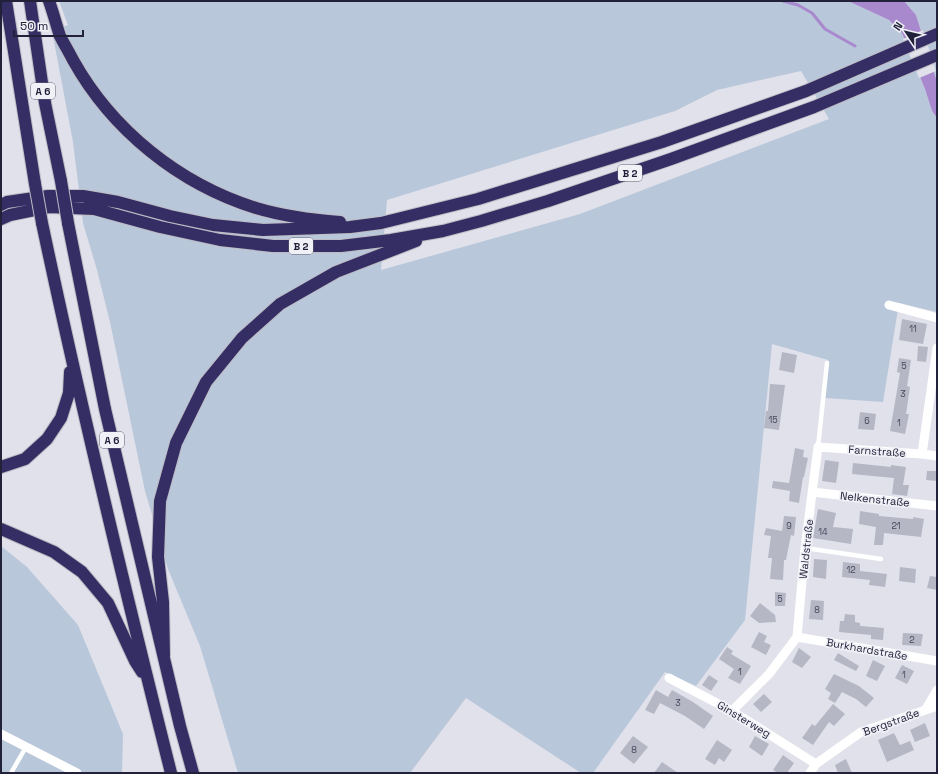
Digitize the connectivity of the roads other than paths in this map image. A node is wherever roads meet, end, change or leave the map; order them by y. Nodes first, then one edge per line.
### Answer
1 (30, 1) edge
2 (49, 1) edge
3 (5, 6) edge
4 (937, 34) edge
5 (937, 55) edge
6 (1, 205) edge
7 (1, 219) edge
8 (381, 223) junction
9 (443, 231) junction
10 (889, 305) dead end
11 (937, 318) edge
12 (64, 330) junction
13 (937, 348) edge
14 (827, 363) dead end
15 (818, 447) junction
16 (922, 454) junction
17 (937, 456) edge
18 (1, 467) edge
19 (812, 492) junction
20 (937, 506) edge
21 (1, 529) edge
22 (805, 548) junction
23 (882, 559) dead end
24 (797, 637) junction
25 (164, 656) junction
26 (937, 661) edge
27 (669, 678) dead end
28 (149, 684) junction
29 (937, 690) edge
30 (937, 706) edge
31 (926, 709) junction
32 (732, 711) junction
33 (1, 734) edge
34 (26, 747) junction
35 (817, 769) edge
36 (11, 773) edge
37 (77, 773) edge
38 (172, 773) edge
39 (193, 773) edge
40 (810, 773) edge

1 - 25 highway, A 6, bridge
2 - 8 highway
3 - 12 highway, A 6, bridge
4 - 8 highway, B 2
5 - 9 highway, B 2
6 - 8 highway, B 2
7 - 9 highway, B 2
9 - 25 highway
10 - 11 street
12 - 18 highway
12 - 28 highway, A 6
13 - 16 street
14 - 15 lane, Waldstraße
15 - 16 street, Farnstraße
15 - 19 street, Waldstraße
16 - 17 street, Farnstraße
19 - 20 street, Nelkenstraße
19 - 22 street, Waldstraße
21 - 28 highway
22 - 23 lane
22 - 24 street, Waldstraße
24 - 26 street, Burkhardstraße
24 - 32 street
25 - 39 highway, A 6
27 - 32 street, Ginsterweg
28 - 38 highway, A 6
29 - 31 street
30 - 31 street, Bergstraße
31 - 35 street, Bergstraße
32 - 35 street, Ginsterweg
33 - 34 street
34 - 36 lane
34 - 37 street
35 - 40 street, Bergstraße

